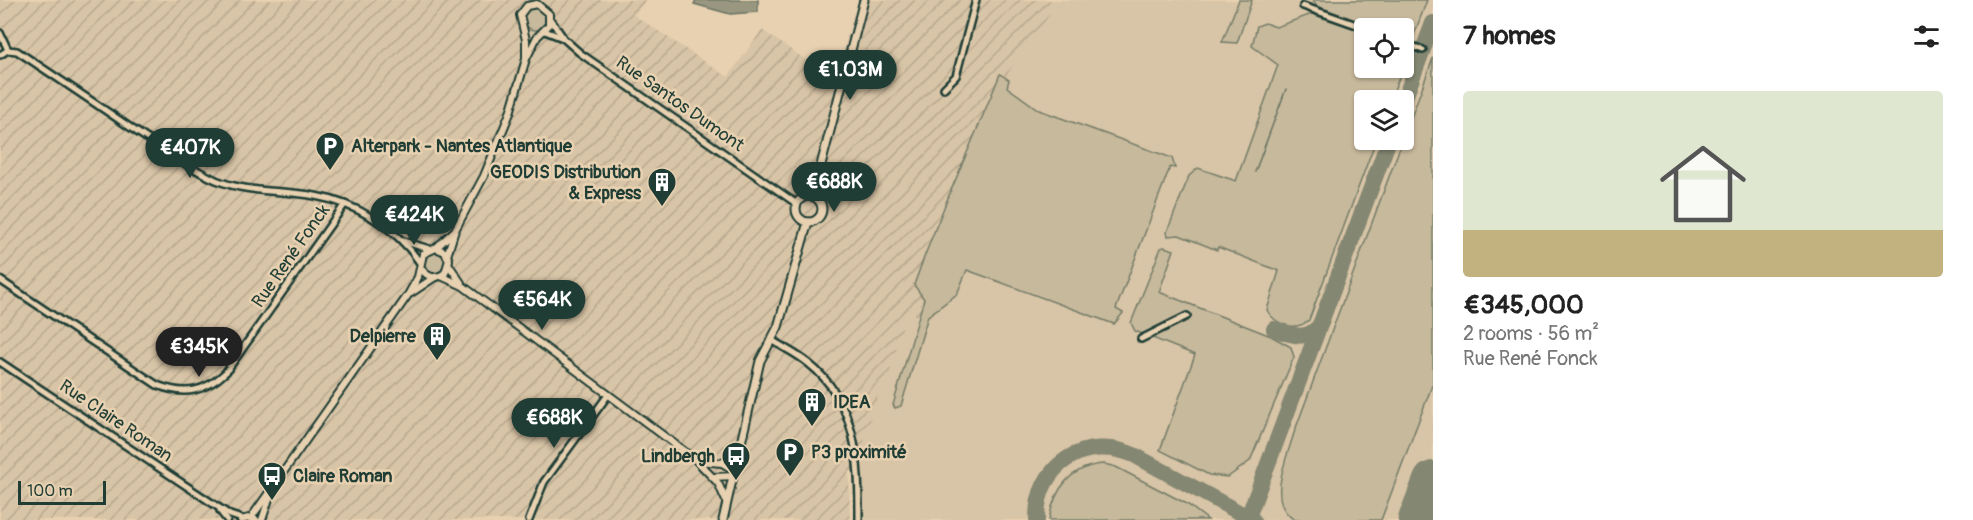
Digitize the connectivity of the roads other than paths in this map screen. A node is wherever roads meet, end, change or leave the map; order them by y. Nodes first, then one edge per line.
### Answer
1 (543, 0) edge
2 (864, 0) edge
3 (976, 0) edge
4 (530, 3) edge
5 (1303, 6) dead end
6 (545, 8) junction
7 (550, 19) junction
8 (1354, 24) edge
9 (524, 30) junction
10 (543, 32) junction
11 (0, 33) edge
12 (563, 38) junction
13 (1414, 47) edge
14 (8, 50) junction
15 (1423, 50) dead end
16 (0, 55) edge
17 (526, 59) junction
18 (944, 88) dead end
19 (813, 196) junction
20 (345, 204) junction
21 (797, 204) junction
22 (808, 222) junction
23 (455, 230) junction
24 (399, 239) junction
25 (433, 249) junction
26 (447, 256) junction
27 (420, 265) junction
28 (449, 265) junction
29 (438, 277) junction
30 (0, 280) edge
31 (463, 286) junction
32 (408, 295) junction
33 (1187, 316) dead end
34 (1141, 339) dead end
35 (772, 340) junction
36 (0, 362) edge
37 (608, 395) junction
38 (740, 450) junction
39 (697, 461) junction
40 (722, 463) junction
41 (734, 475) junction
42 (713, 477) junction
43 (272, 489) junction
44 (727, 503) junction
45 (215, 505) junction
46 (254, 519) edge
47 (227, 520) edge
48 (241, 520) edge
49 (262, 520) edge
50 (529, 520) edge
51 (723, 520) edge
52 (859, 520) edge

1 - 6 street
2 - 19 main road
3 - 18 street
4 - 6 street
4 - 9 street
5 - 8 street
6 - 7 street
7 - 10 street
7 - 12 street
9 - 10 street
9 - 17 street
10 - 12 street, Rue Santos Dumont
10 - 17 street
11 - 14 street
12 - 21 street, Rue Santos Dumont
13 - 15 street
14 - 16 street
14 - 20 street
17 - 23 street
19 - 21 main road
19 - 22 main road
20 - 24 street
20 - 30 street, Rue René Fonck
21 - 22 main road
22 - 35 main road
23 - 25 street
23 - 26 street
24 - 25 street
24 - 27 street
25 - 26 street
25 - 27 street
26 - 28 street
27 - 29 street
27 - 32 street
28 - 29 street
28 - 31 street
29 - 31 street
29 - 32 street
31 - 37 street
32 - 43 street
33 - 34 street
35 - 38 main road
35 - 52 street
36 - 45 street, Rue Claire Roman
37 - 39 street
37 - 50 street
38 - 40 street
38 - 41 main road
39 - 40 street
39 - 42 street
40 - 41 street
41 - 42 street
41 - 44 main road
42 - 44 street
43 - 46 street
43 - 49 street
44 - 51 main road
45 - 47 street, Rue Claire Roman
45 - 48 street, Rue Claire Roman
46 - 48 street

